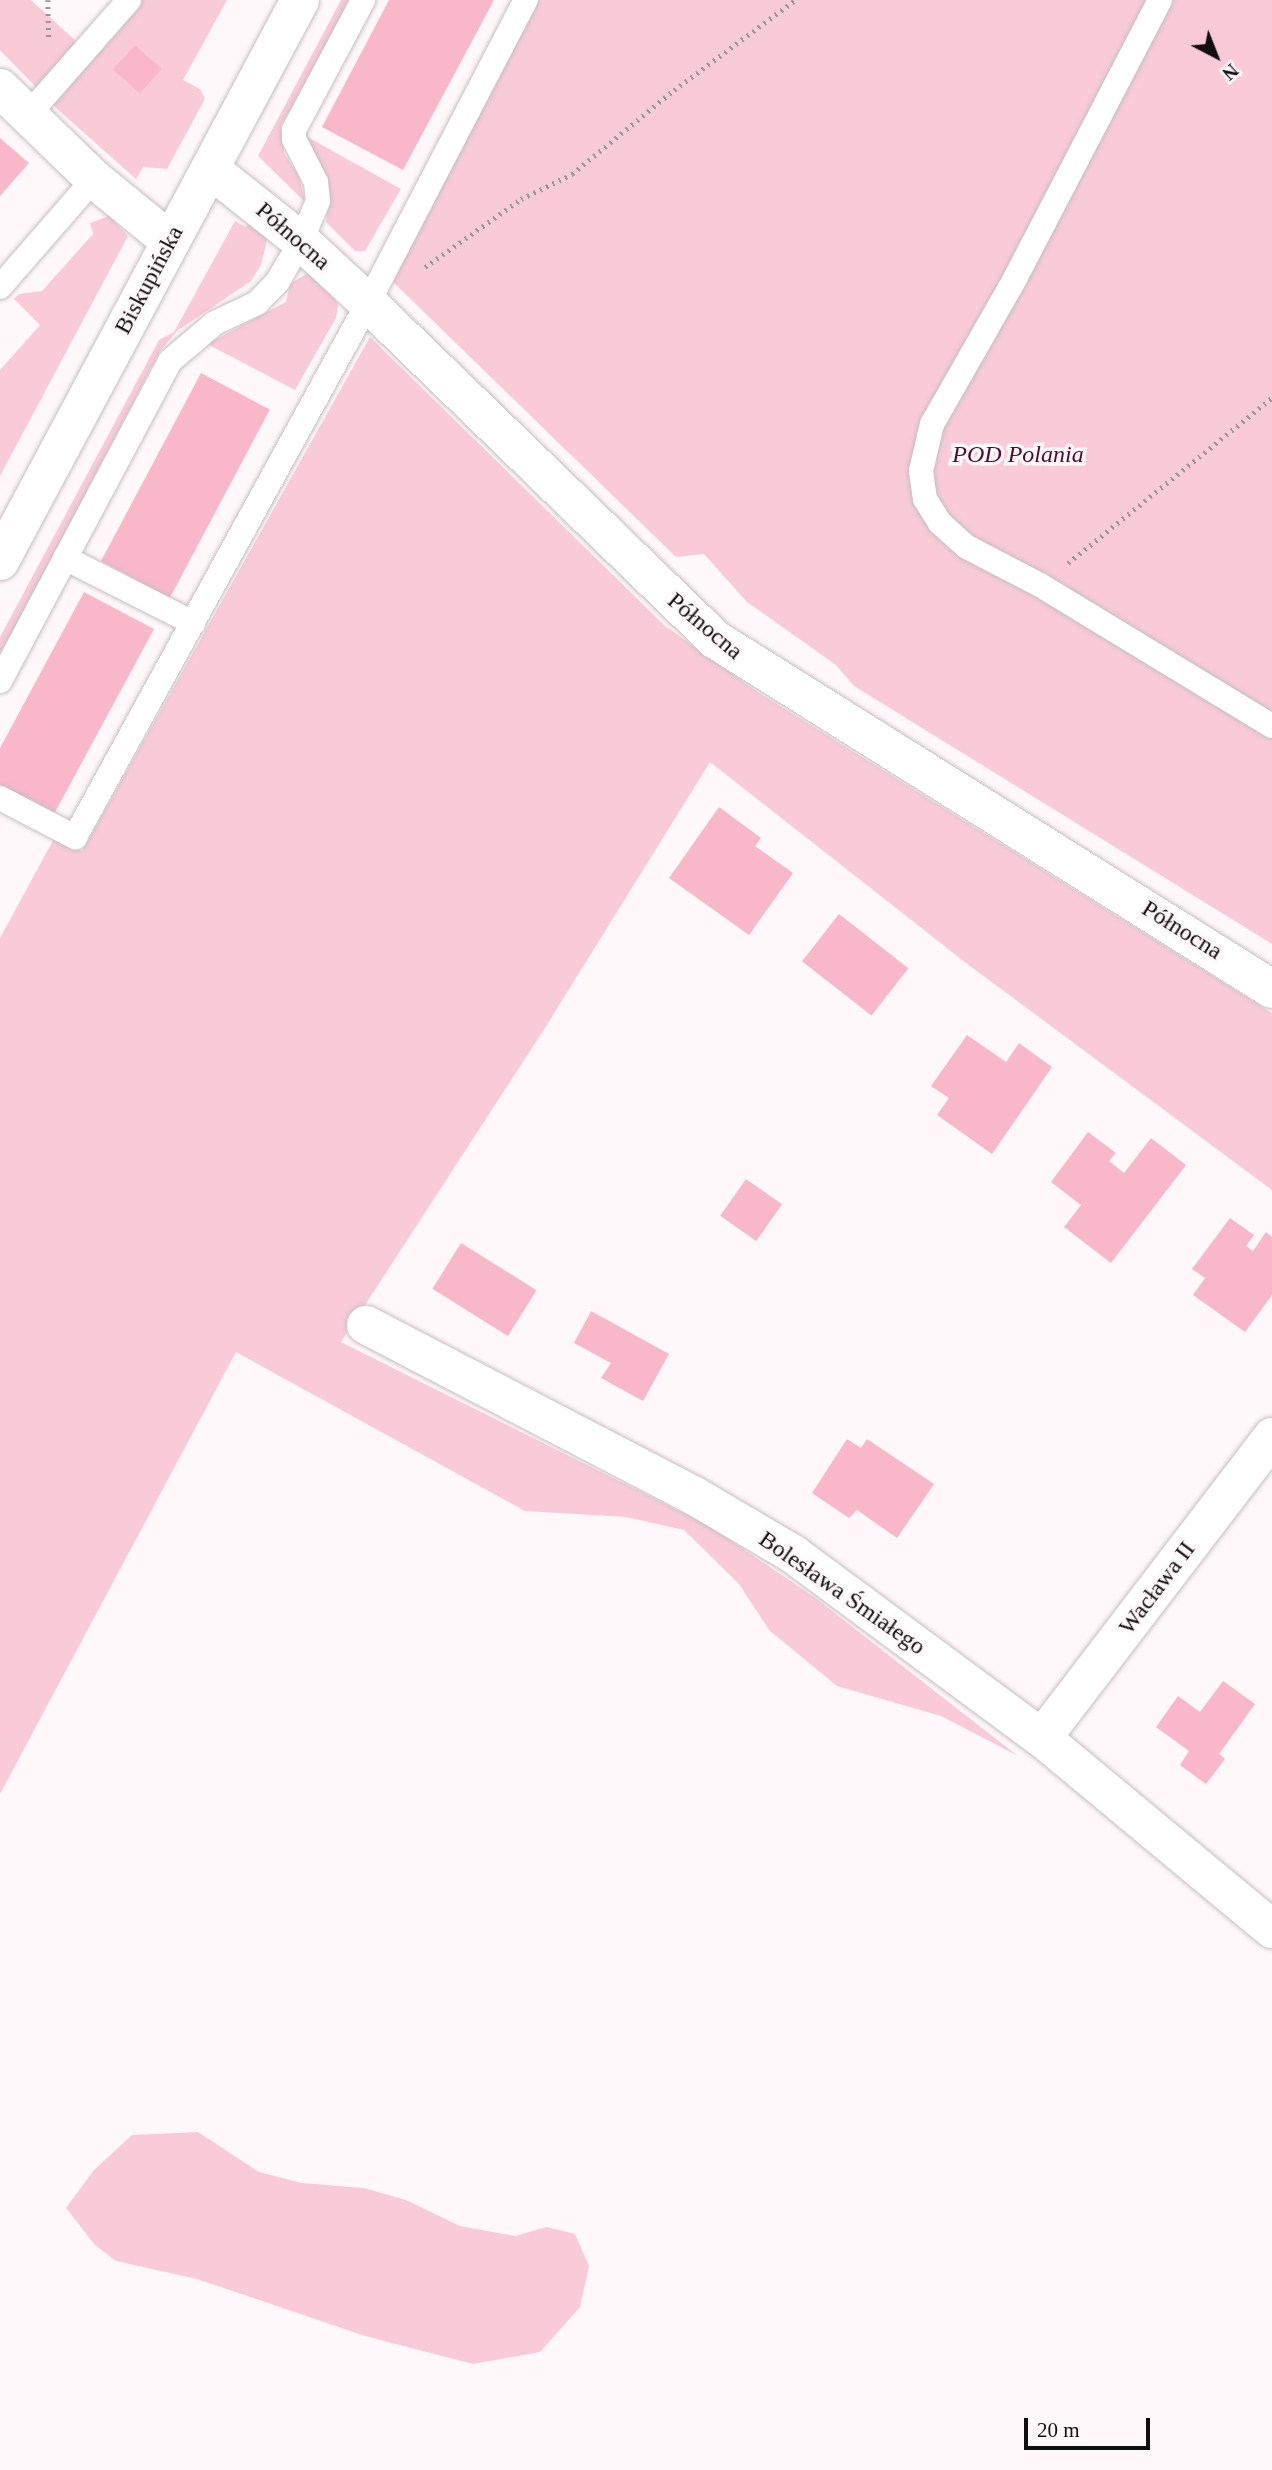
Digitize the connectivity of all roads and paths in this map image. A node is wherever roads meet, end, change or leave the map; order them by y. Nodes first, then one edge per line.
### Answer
1 (129, 0) edge
2 (300, 0) edge
3 (363, 0) edge
4 (526, 0) edge
5 (794, 0) edge
6 (1160, 0) edge
7 (0, 88) edge
8 (28, 115) junction
9 (210, 169) junction
10 (94, 179) junction
11 (301, 241) junction
12 (170, 242) junction
13 (0, 287) edge
14 (375, 288) junction
15 (1272, 398) edge
16 (65, 558) junction
17 (0, 561) edge
18 (1040, 585) junction
19 (193, 623) junction
20 (0, 681) edge
21 (1272, 726) edge
22 (0, 797) edge
23 (1272, 989) edge
24 (366, 1325) dead end
25 (1272, 1437) edge
26 (1042, 1738) junction
27 (1272, 1929) edge

1 - 8 lane
2 - 9 street, Biskupińska
3 - 11 lane
4 - 14 lane
5 - 14 path
6 - 18 lane
7 - 8 street
8 - 10 street
9 - 11 street, Północna
9 - 12 street, Biskupińska
10 - 12 street
10 - 13 lane
11 - 14 street, Północna
11 - 16 lane
12 - 17 street, Biskupińska
14 - 19 lane
14 - 23 street, Północna
15 - 18 path
16 - 19 lane
16 - 20 lane
18 - 21 lane
19 - 22 lane
24 - 26 street, Bolesława Śmiałego
25 - 26 street, Wacława II
26 - 27 street, Bolesława Śmiałego

